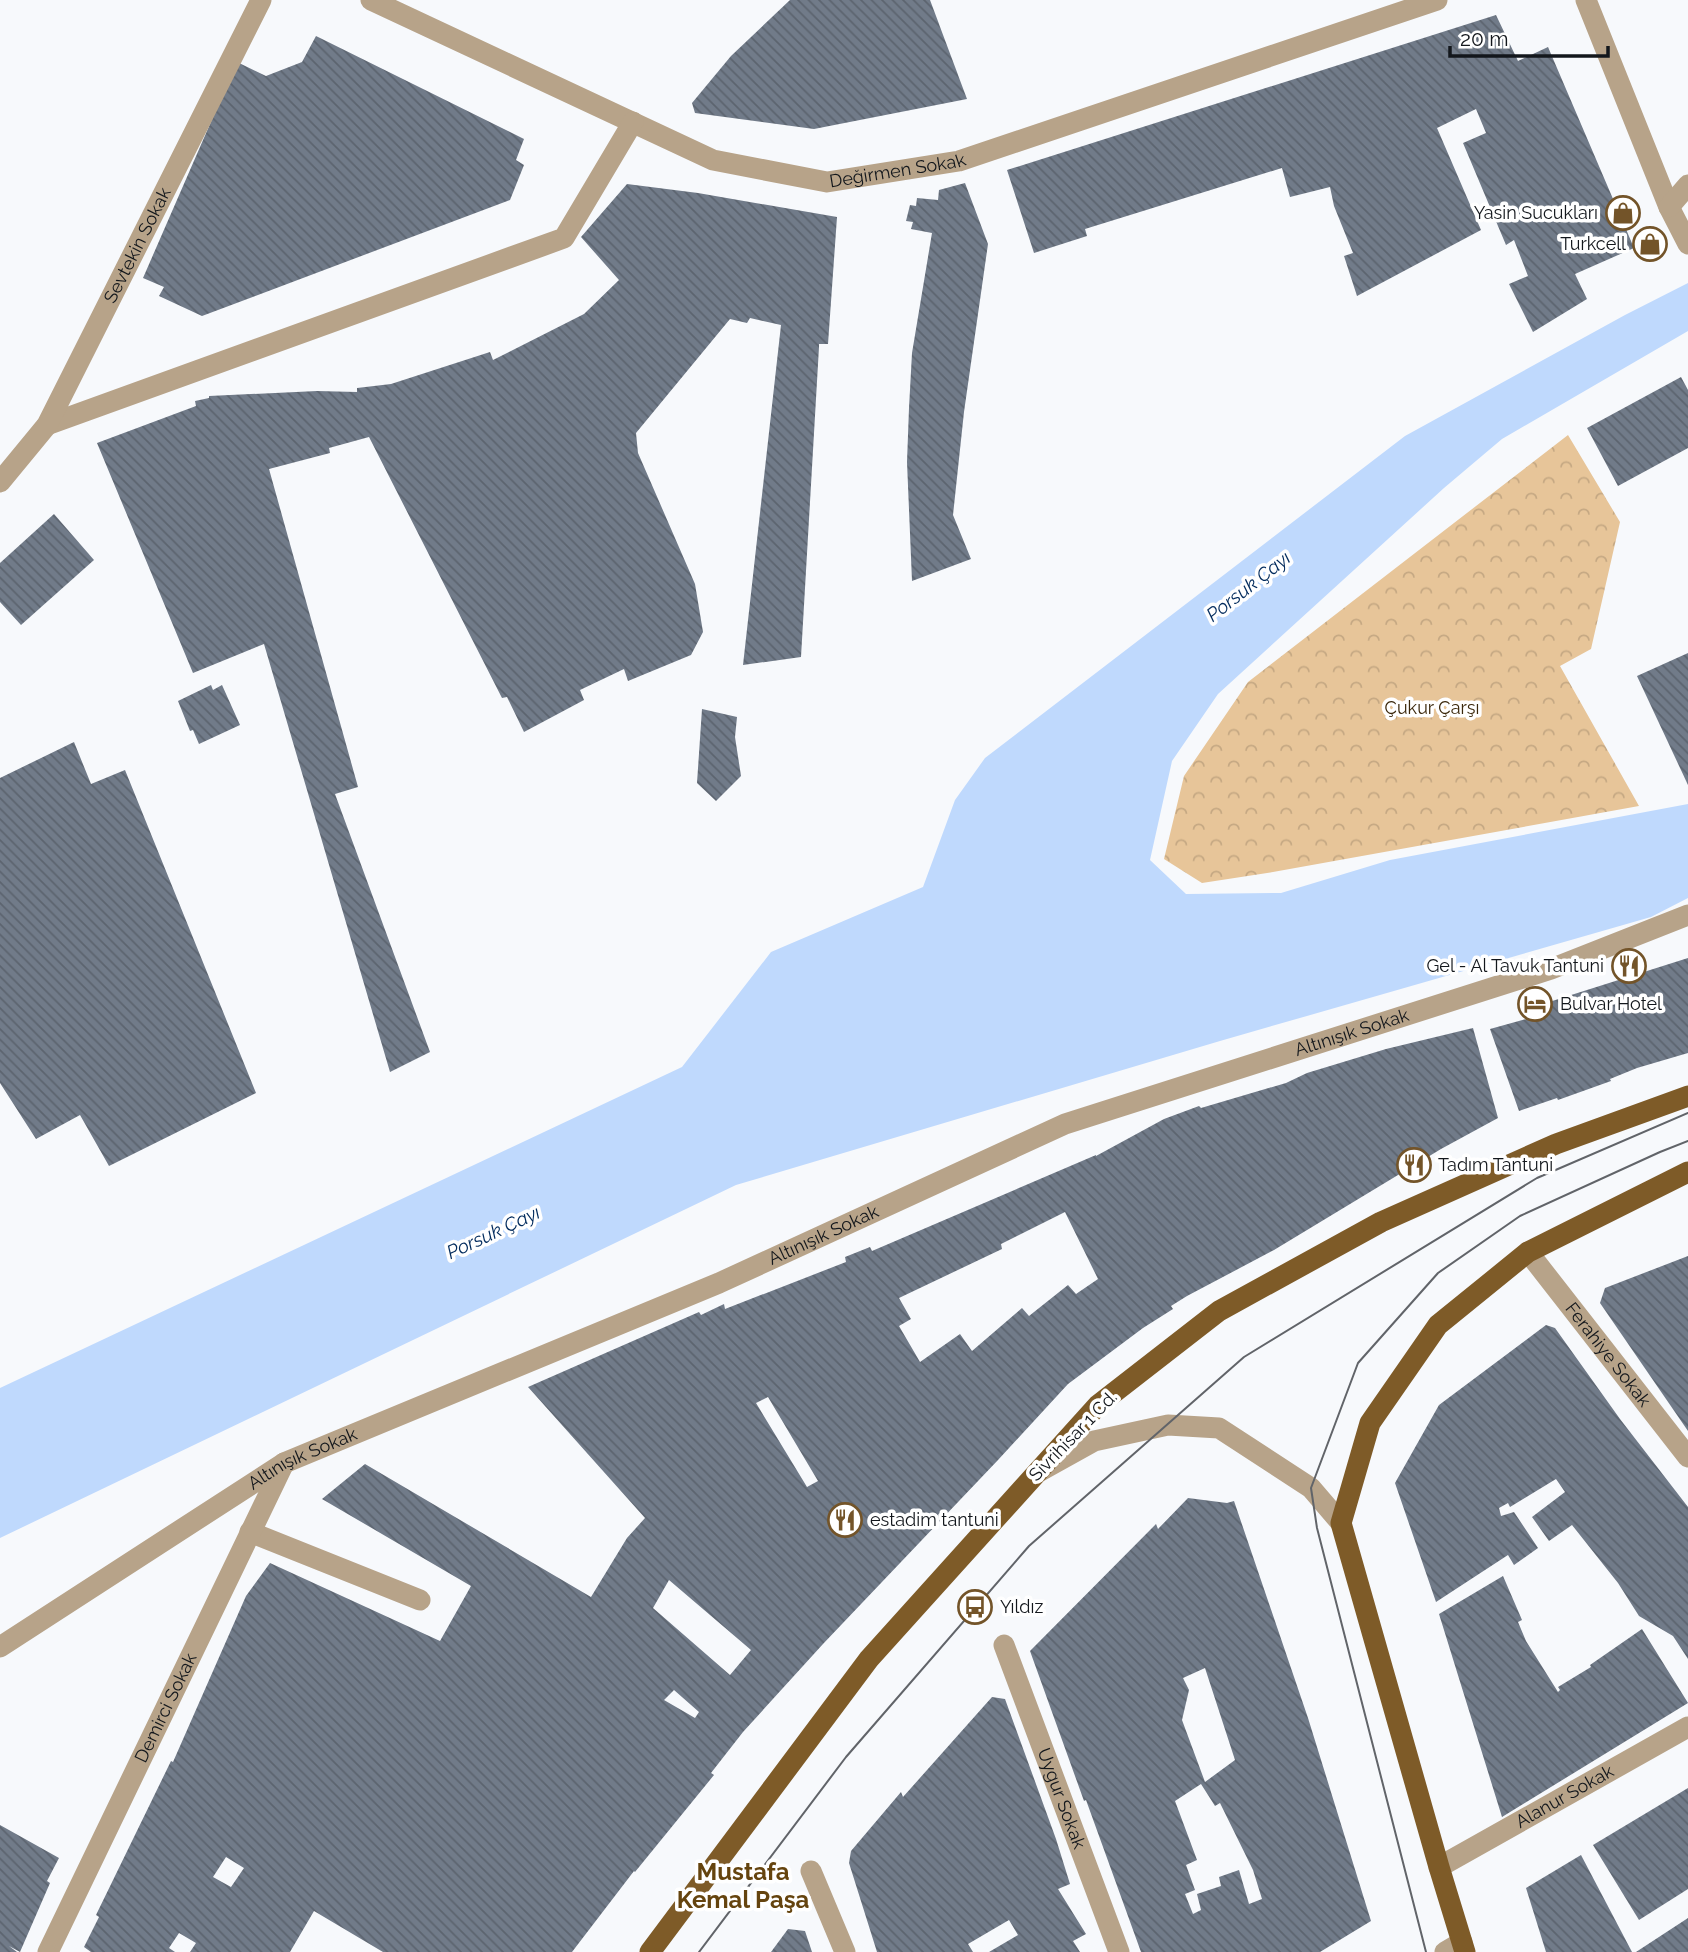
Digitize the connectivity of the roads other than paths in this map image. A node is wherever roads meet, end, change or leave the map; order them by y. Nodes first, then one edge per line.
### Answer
1 (261, 0) edge
2 (371, 0) edge
3 (1437, 0) edge
4 (1586, 0) edge
5 (633, 122) junction
6 (1688, 185) edge
7 (1688, 194) edge
8 (1669, 207) junction
9 (1688, 244) edge
10 (47, 425) junction
11 (0, 482) edge
12 (1688, 915) edge
13 (1688, 1096) edge
14 (1688, 1172) edge
15 (1528, 1252) junction
16 (1688, 1457) edge
17 (284, 1463) junction
18 (1036, 1474) junction
19 (1341, 1523) junction
20 (250, 1532) junction
21 (420, 1600) dead end
22 (1004, 1645) dead end
23 (0, 1647) edge
24 (1688, 1727) edge
25 (1438, 1867) junction
26 (811, 1871) dead end
27 (1457, 1949) edge
28 (48, 1952) edge
29 (650, 1952) edge
30 (845, 1952) edge
31 (1119, 1952) edge

1 - 10 street, Sevtekin Sokak
2 - 5 street, Değirmen Sokak
3 - 5 street, Değirmen Sokak
4 - 8 street
5 - 10 street
6 - 8 street
7 - 8 street
8 - 9 street
10 - 11 street, Sevtekin Sokak
12 - 17 street, Altınışık Sokak
13 - 18 main road, Sivrihisar 1 Cd.
14 - 15 main road
15 - 16 street, Ferahiye Sokak
15 - 19 main road
17 - 20 street, Demirci Sokak
17 - 23 street, Altınışık Sokak
18 - 19 street
18 - 29 main road, Sivrihisar 1 Cd.
19 - 25 main road
20 - 21 street
20 - 28 street, Demirci Sokak
22 - 31 street, Uygur Sokak
24 - 25 street, Alanur Sokak
25 - 27 main road
26 - 30 street

